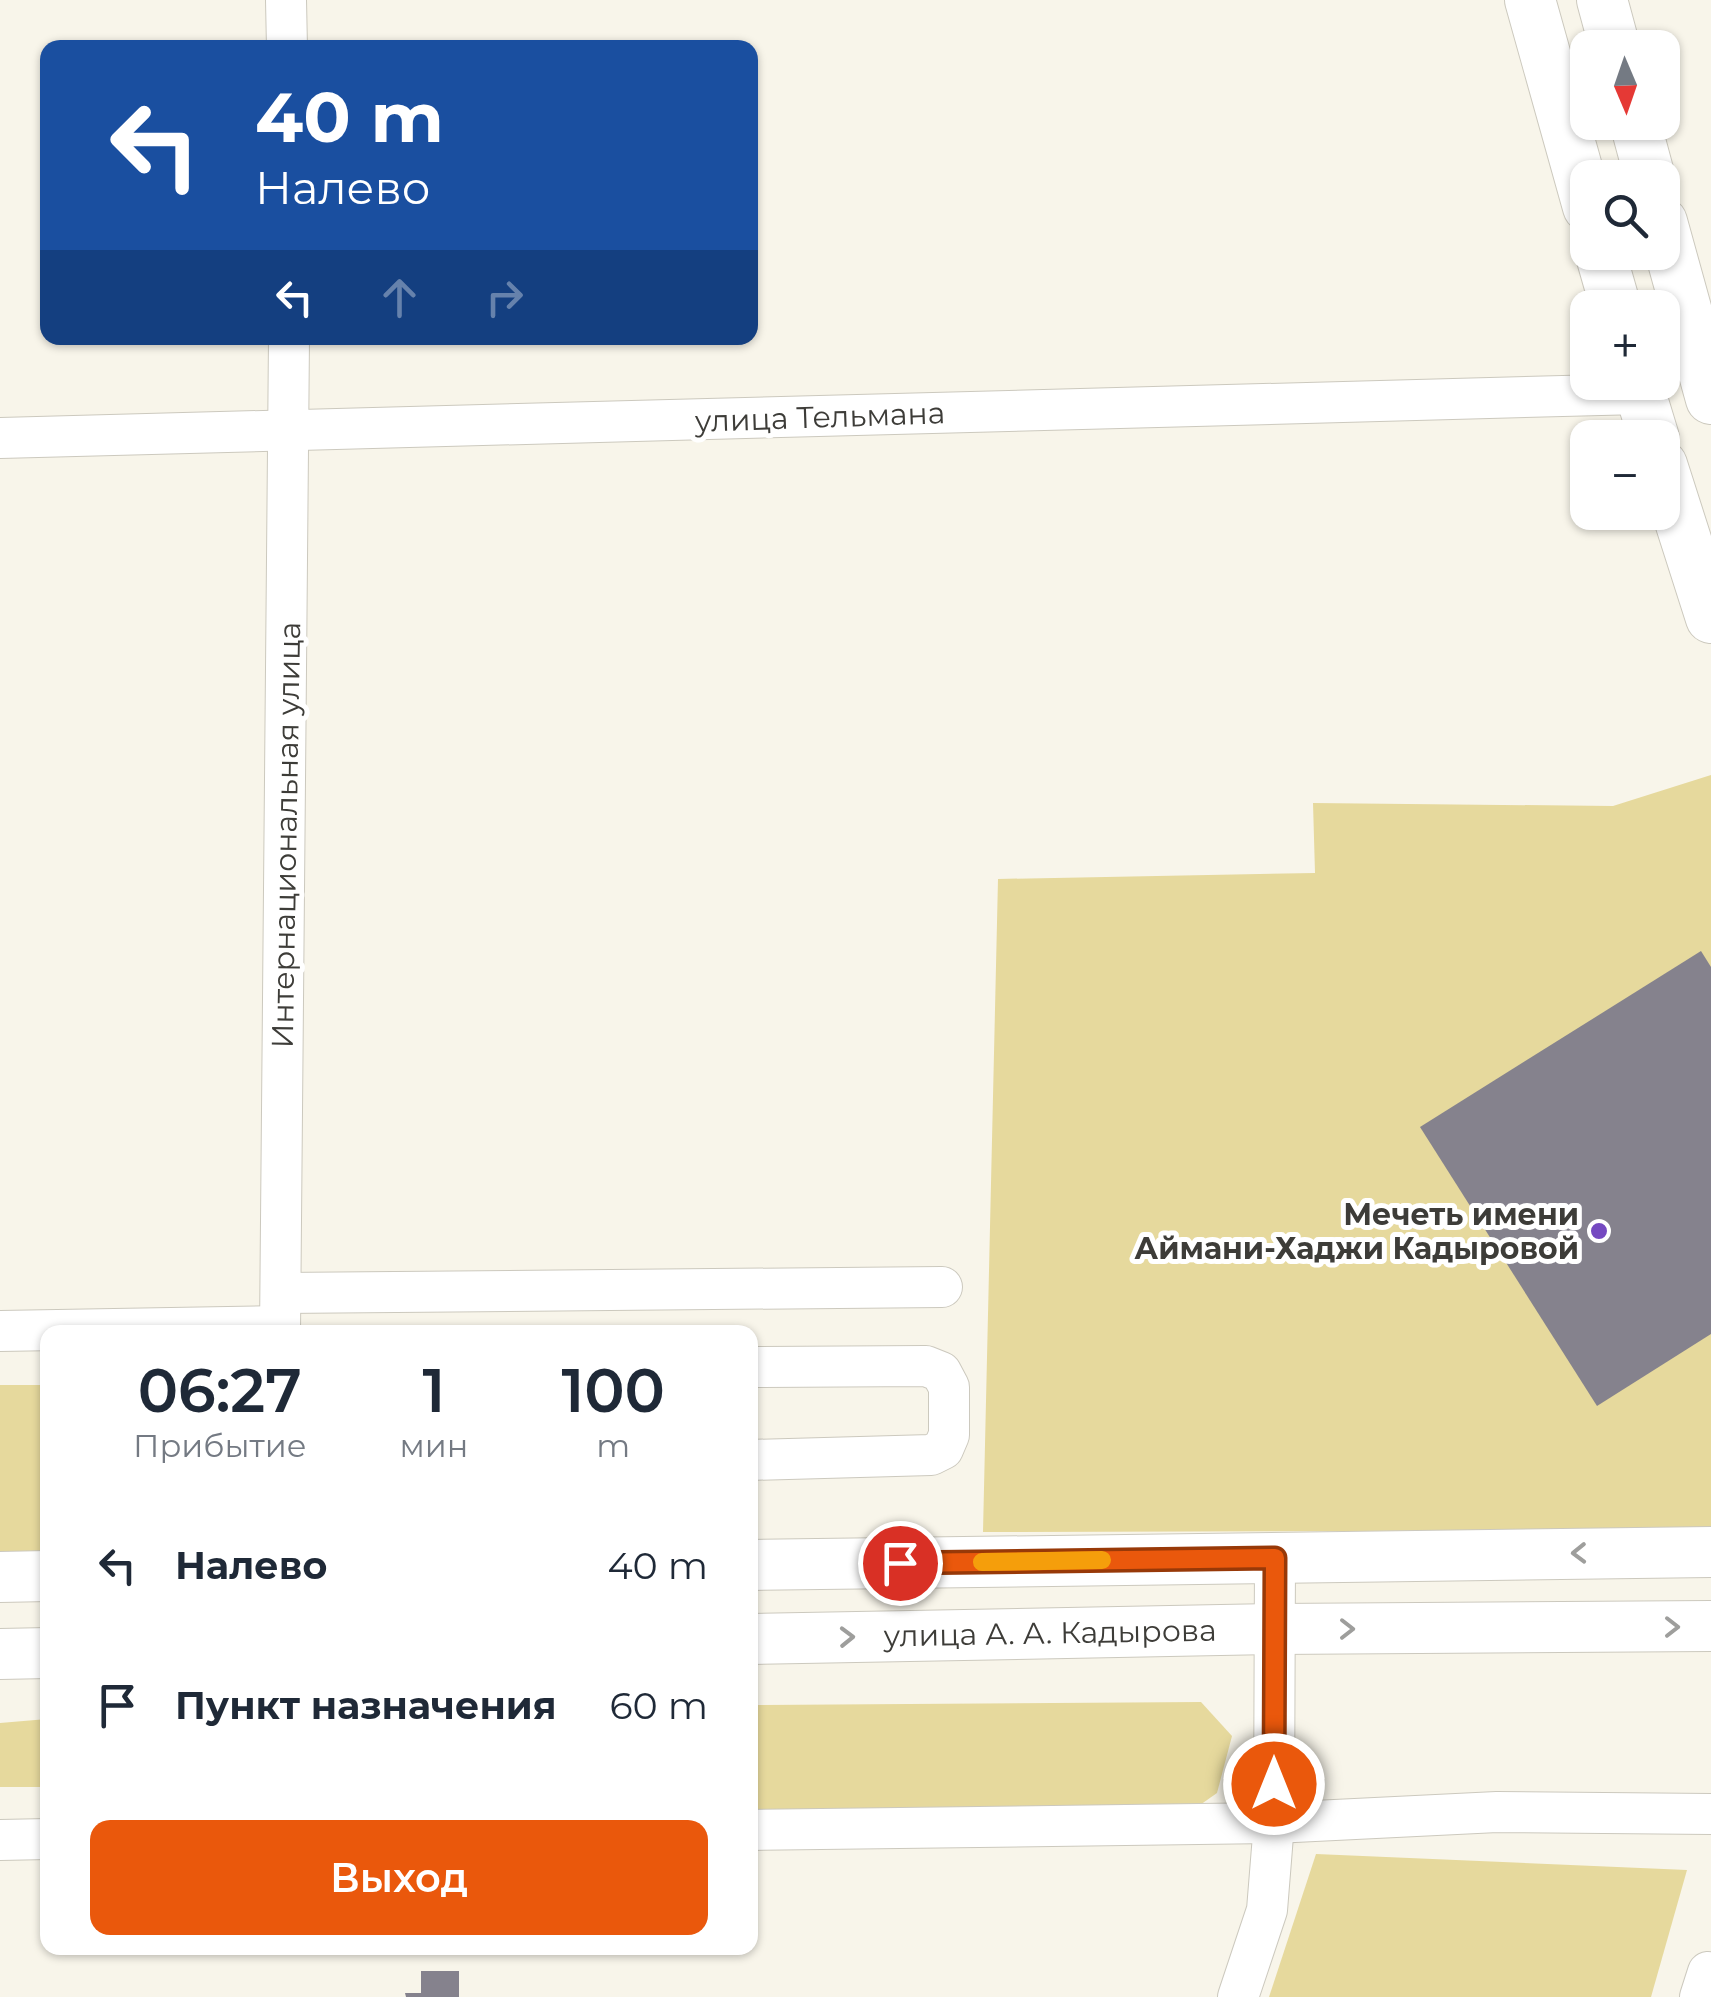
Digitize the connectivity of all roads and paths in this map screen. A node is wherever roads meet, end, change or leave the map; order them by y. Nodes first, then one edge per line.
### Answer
1 (286, 0) edge
2 (1530, 0) edge
3 (1602, 0) edge
4 (1610, 30) edge
5 (286, 40) edge
6 (1575, 160) edge
7 (1675, 270) edge
8 (289, 345) edge
9 (1711, 399) edge
10 (1643, 405) edge
11 (289, 431) junction
12 (0, 438) edge
13 (1680, 521) edge
14 (1711, 618) edge
15 (942, 1288) dead end
16 (280, 1317) edge
17 (120, 1325) edge
18 (40, 1329) edge
19 (0, 1331) edge
20 (758, 1367) edge
21 (758, 1460) edge
22 (1711, 1552) edge
23 (1275, 1558) junction
24 (758, 1565) edge
25 (40, 1576) edge
26 (0, 1577) edge
27 (1711, 1626) edge
28 (1275, 1629) junction
29 (758, 1639) edge
30 (40, 1653) edge
31 (0, 1654) edge
32 (1711, 1814) edge
33 (1274, 1823) junction
34 (758, 1830) edge
35 (0, 1840) edge
36 (40, 1840) edge
37 (1238, 1997) edge

1 - 5 street
2 - 6 main road
3 - 4 main road
7 - 9 main road
8 - 11 street, Интернациональная улица
10 - 11 street, улица Тельмана
11 - 12 street, улица Тельмана
11 - 16 street, Интернациональная улица
13 - 14 main road
15 - 16 street
16 - 17 street
18 - 19 street
20 - 21 street
22 -> 23 main road
23 - 24 main road
23 - 28 street
25 - 26 main road
28 -> 27 main road, улица А. А. Кадырова
29 -> 28 main road, улица А. А. Кадырова
28 - 33 street
30 - 31 main road
32 - 33 street
33 - 34 street
33 - 37 street
35 - 36 street

